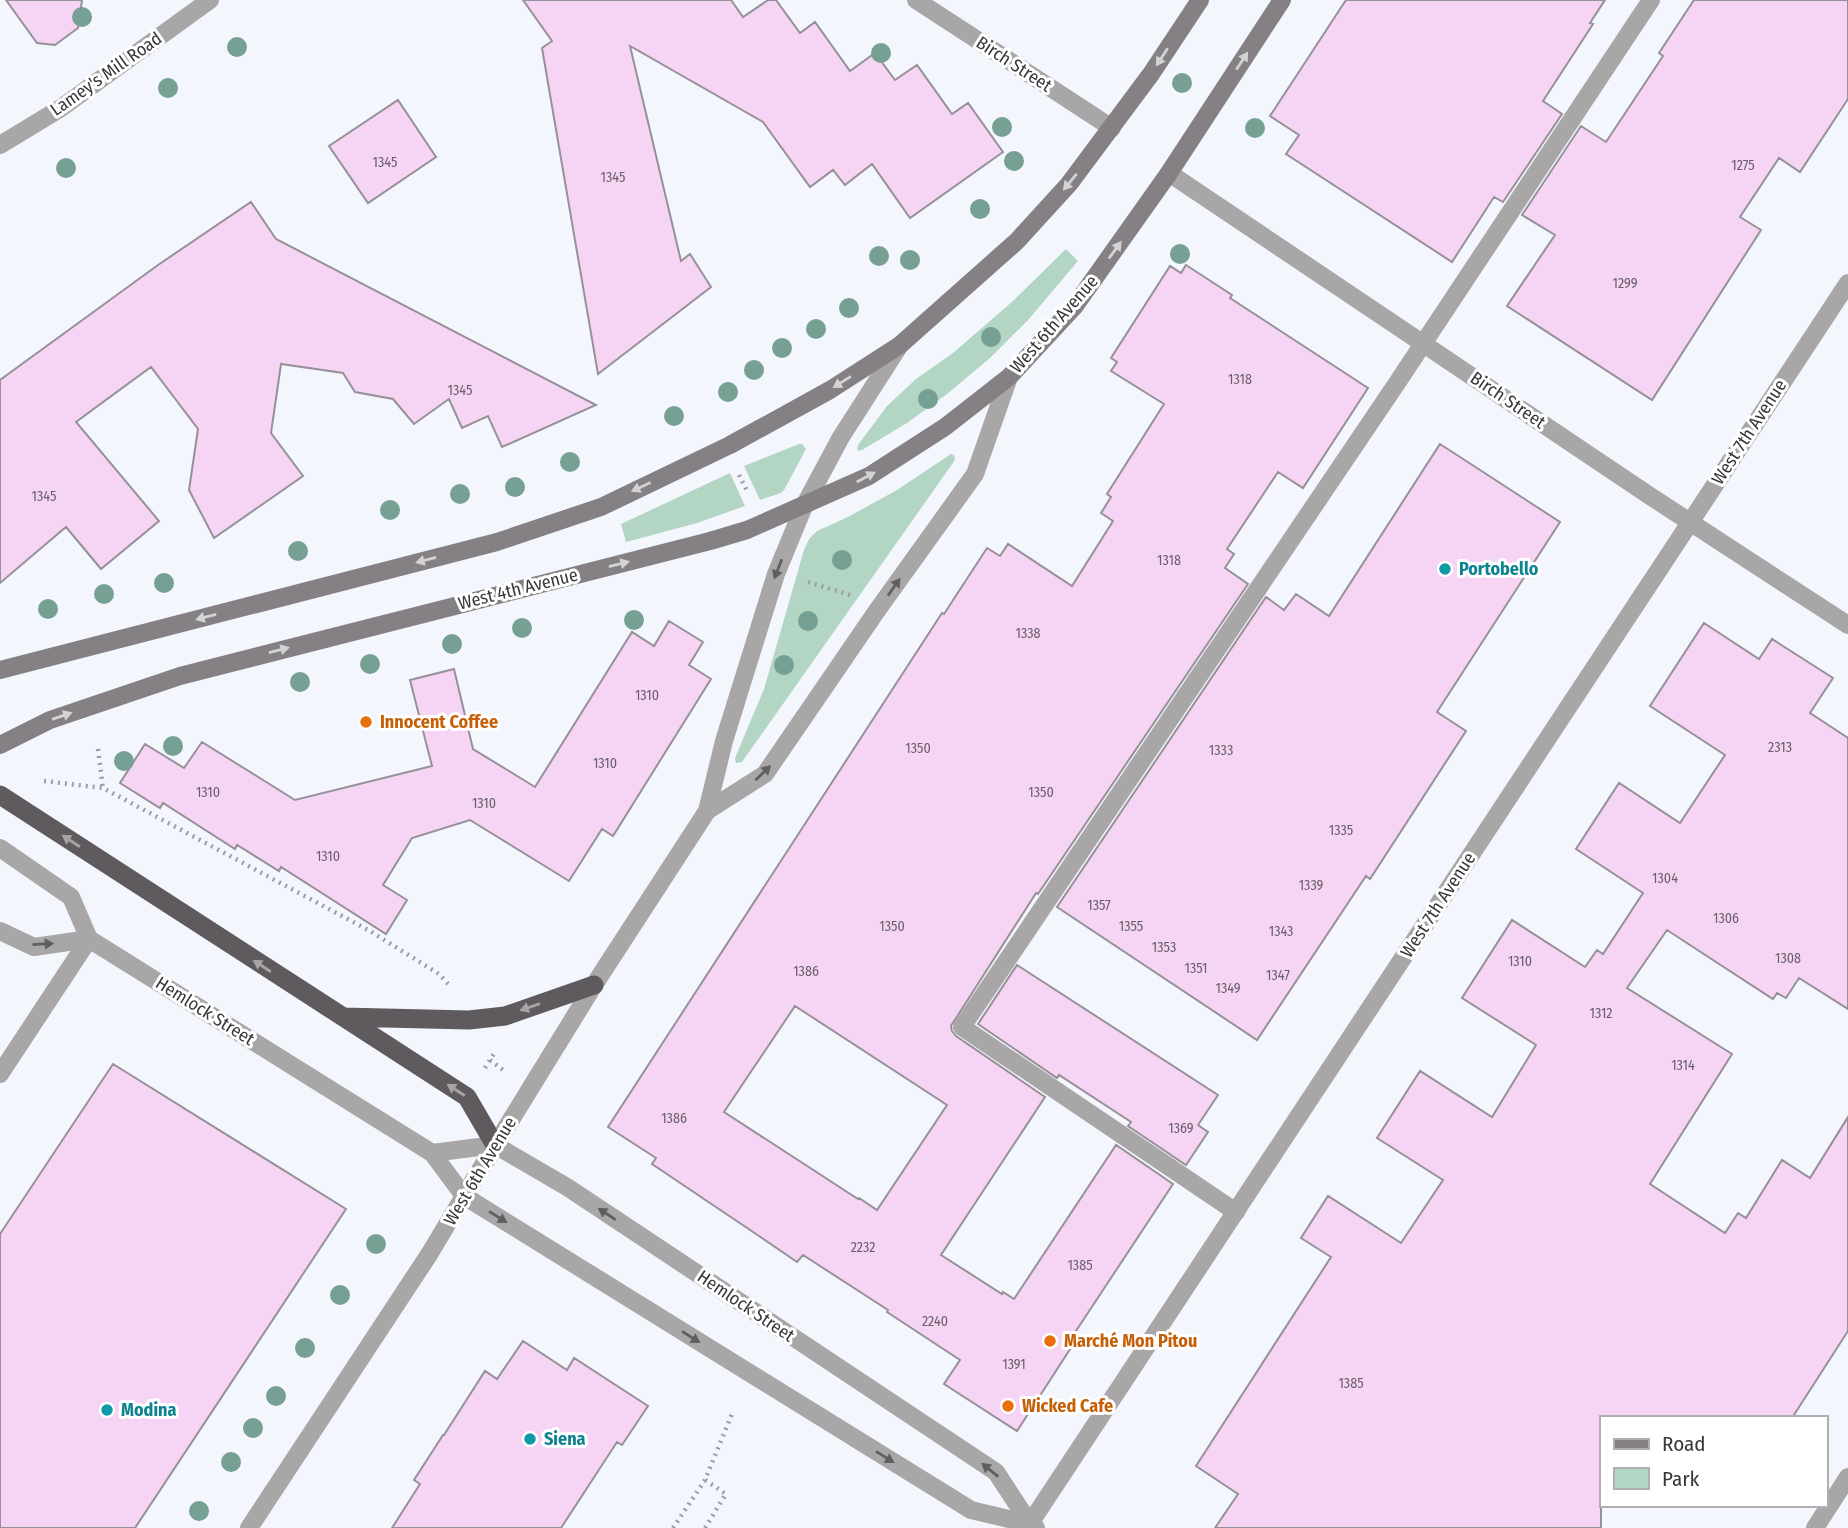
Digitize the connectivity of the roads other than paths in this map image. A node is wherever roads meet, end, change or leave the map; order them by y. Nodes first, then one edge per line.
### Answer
1 (210, 0) edge
2 (916, 0) edge
3 (1200, 0) edge
4 (1282, 0) edge
5 (1651, 0) edge
6 (1112, 128) junction
7 (0, 145) edge
8 (1169, 173) junction
9 (1848, 283) edge
10 (1423, 344) junction
11 (900, 345) junction
12 (1009, 377) junction
13 (804, 506) junction
14 (1690, 522) junction
15 (1848, 625) edge
16 (0, 670) edge
17 (0, 745) edge
18 (0, 795) edge
19 (708, 811) junction
20 (0, 848) edge
21 (0, 931) edge
22 (89, 939) junction
23 (594, 985) junction
24 (342, 1017) junction
25 (0, 1074) edge
26 (495, 1145) junction
27 (432, 1153) junction
28 (464, 1196) junction
29 (1236, 1212) junction
30 (1848, 1477) edge
31 (1031, 1527) edge
32 (249, 1528) edge
33 (1815, 1528) edge

1 - 7 street, Lamey's Mill Road
2 - 6 street, Birch Street
3 -> 6 main road, West 6th Avenue
8 -> 4 main road, West 6th Avenue
5 - 10 street
6 -> 11 main road, West 6th Avenue
8 - 10 street, Birch Street
12 -> 8 main road, West 6th Avenue
9 - 14 street, West 7th Avenue
10 - 14 street, Birch Street
10 - 29 street
11 - 13 street, West 6th Avenue
11 -> 16 main road
13 -> 12 main road, West 4th Avenue
19 -> 12 street, West 6th Avenue
17 -> 13 main road, West 4th Avenue
13 -> 19 street, West 6th Avenue
14 - 15 street, Birch Street
14 - 29 street, West 7th Avenue
24 -> 18 highway
19 - 23 street, West 6th Avenue
20 - 22 street
21 -> 22 street
22 - 25 street
22 - 27 street, Hemlock Street
23 -> 24 highway
23 - 26 street, West 6th Avenue
26 -> 24 highway
26 - 27 street
26 - 28 street, West 6th Avenue
31 -> 26 street, Hemlock Street
27 - 28 street, Hemlock Street
28 -> 31 street, Hemlock Street
28 - 32 street, West 6th Avenue
29 - 31 street, West 7th Avenue
30 - 33 street

